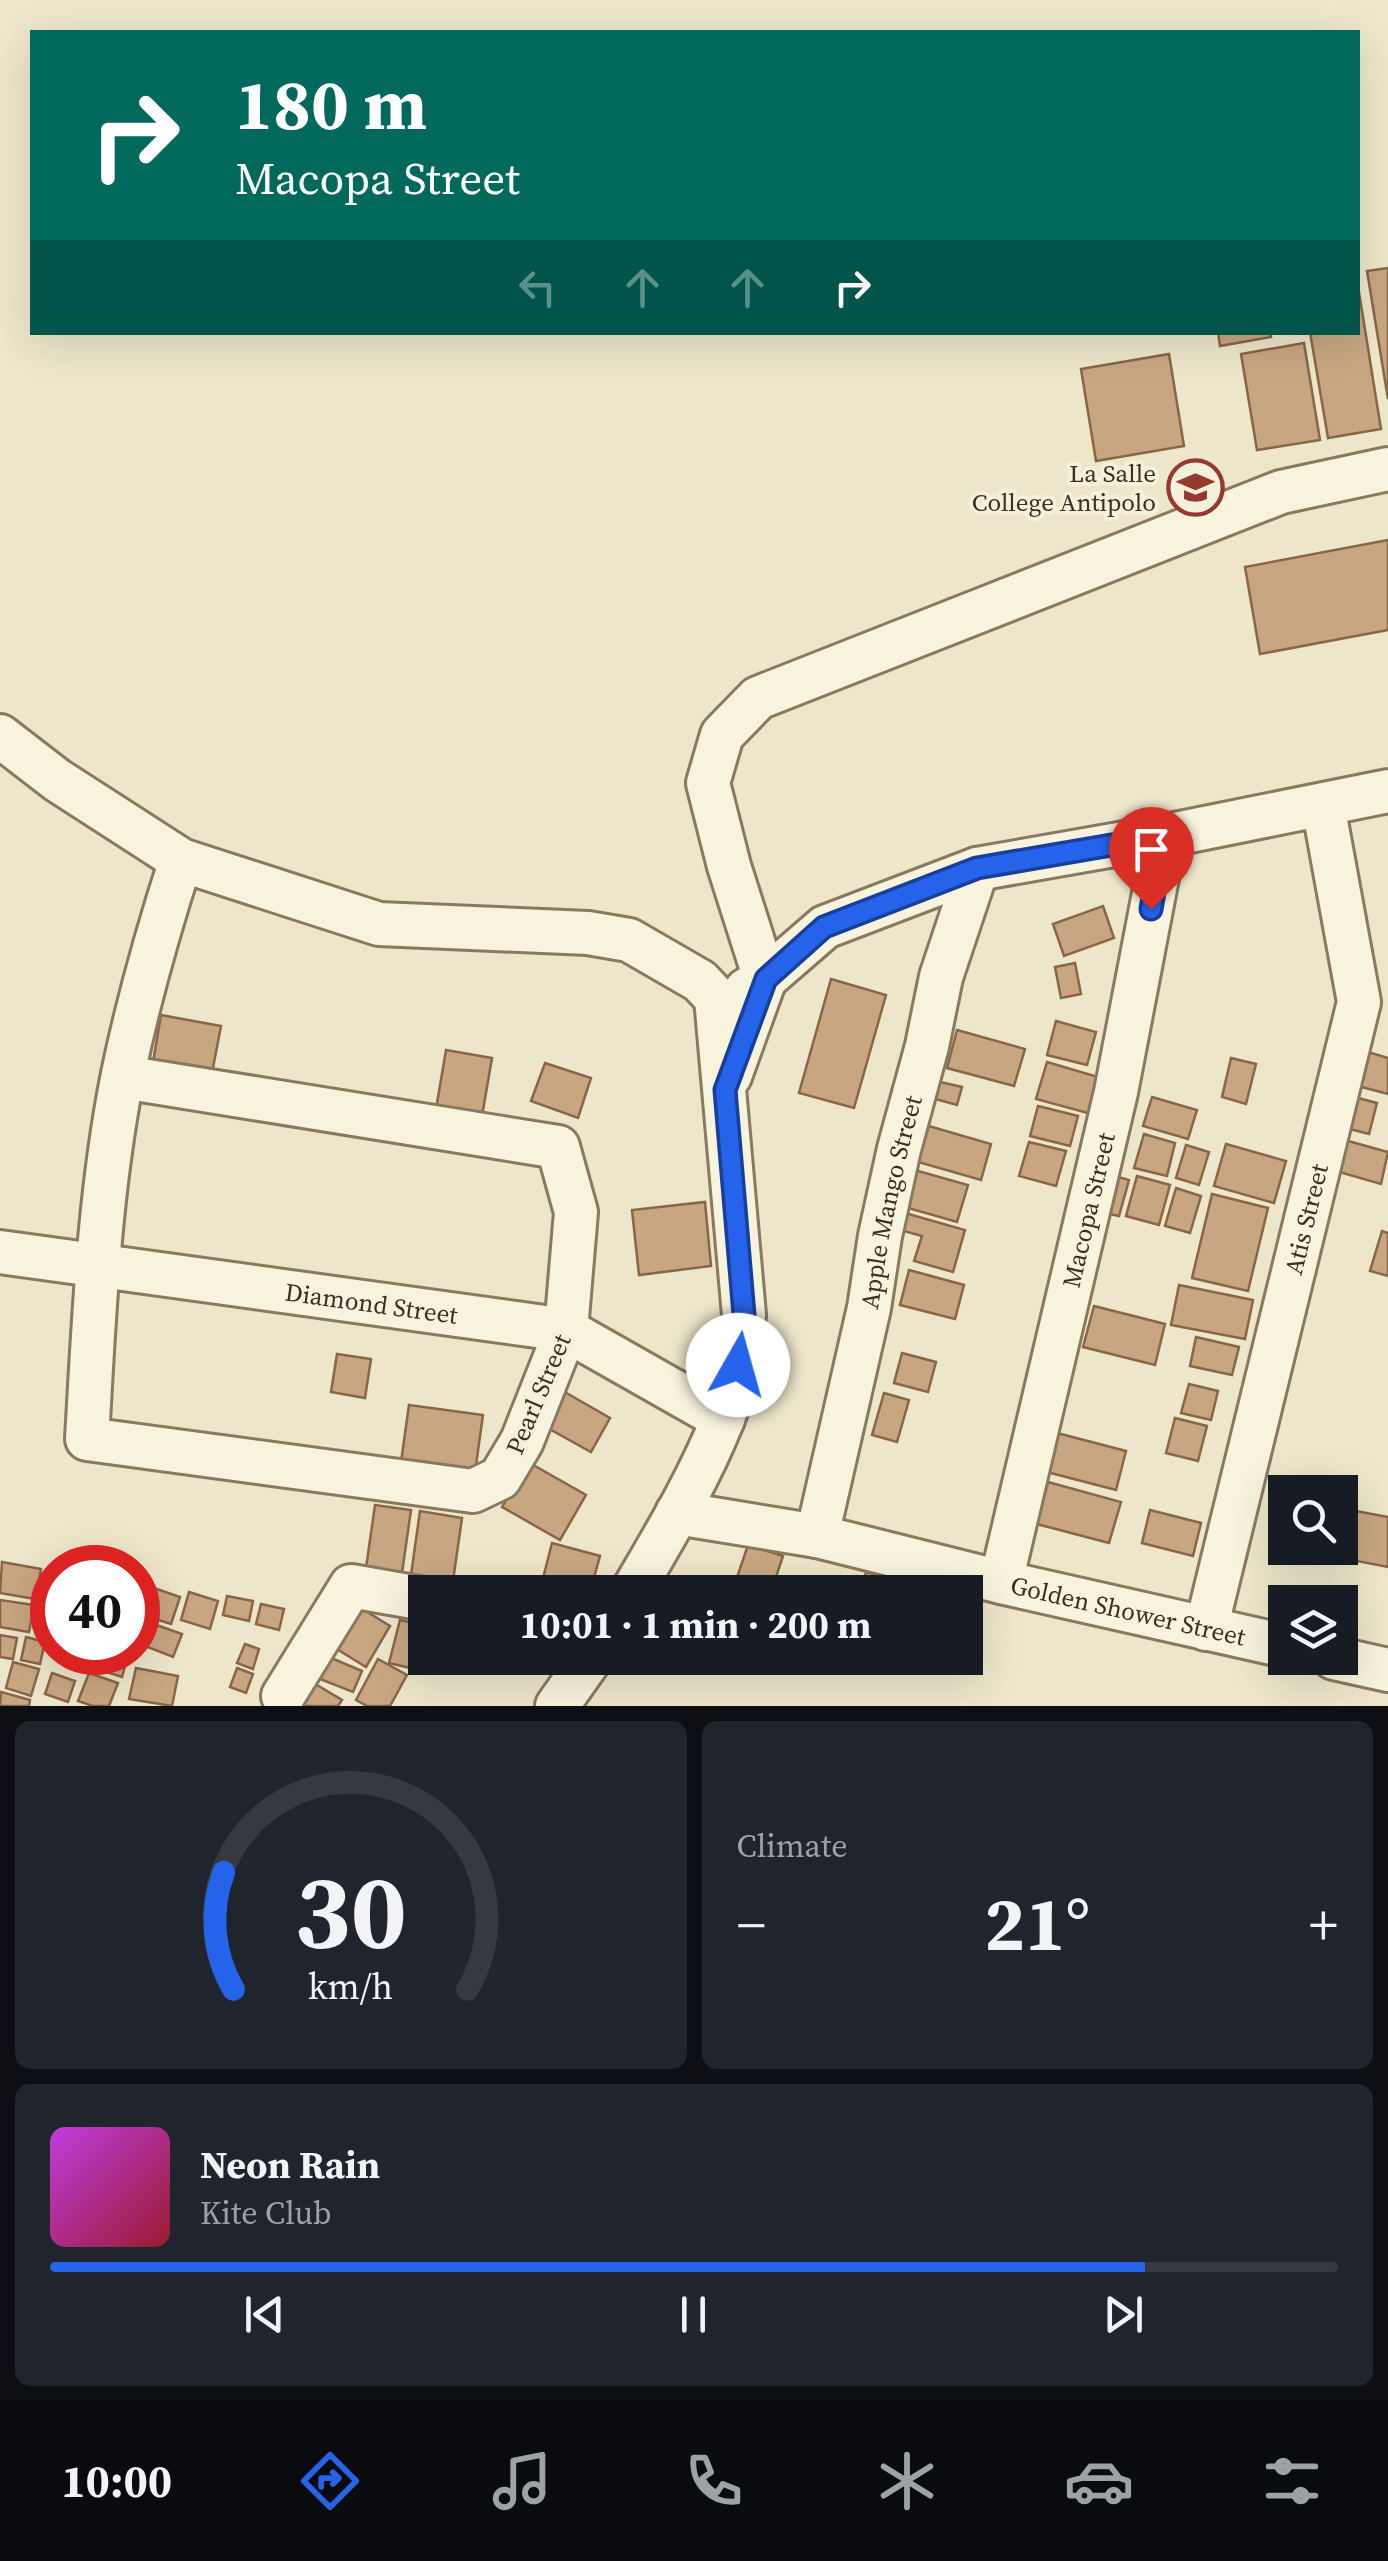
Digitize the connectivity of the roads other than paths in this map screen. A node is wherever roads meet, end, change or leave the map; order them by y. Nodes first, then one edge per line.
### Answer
1 (1388, 469) edge
2 (0, 736) edge
3 (1388, 791) edge
4 (1323, 805) junction
5 (1164, 836) junction
6 (181, 860) junction
7 (977, 868) junction
8 (766, 979) junction
9 (716, 998) junction
10 (1373, 1001) edge
11 (123, 1077) junction
12 (725, 1090) junction
13 (0, 1252) edge
14 (96, 1267) junction
15 (566, 1330) junction
16 (723, 1420) junction
17 (677, 1513) junction
18 (817, 1536) junction
19 (642, 1575) edge
20 (1001, 1582) junction
21 (408, 1595) edge
22 (1206, 1628) junction
23 (1268, 1642) edge
24 (1358, 1663) edge
25 (1388, 1670) edge
26 (579, 1675) edge
27 (284, 1696) dead end
28 (557, 1706) edge

1 - 8 street
2 - 6 street
3 - 4 street
4 - 5 street
4 - 10 street, Atis Street
5 - 7 street
5 - 20 street, Macopa Street
6 - 9 street
6 - 11 street, Pearl Street
7 - 8 street
7 - 18 street, Apple Mango Street
8 - 9 street
8 - 12 street
9 - 12 street
10 - 22 street, Atis Street
11 - 14 street, Pearl Street
11 - 15 street, Pearl Street
12 - 16 street
13 - 14 street, Diamond Street
14 - 15 street, Diamond Street
14 - 15 street, Pearl Street
15 - 16 street, Diamond Street
16 - 17 street
17 - 18 street, Golden Shower Street
17 - 19 street
18 - 20 street, Golden Shower Street
20 - 22 street, Golden Shower Street
21 - 27 street
22 - 23 street, Golden Shower Street
24 - 25 street
26 - 28 street

